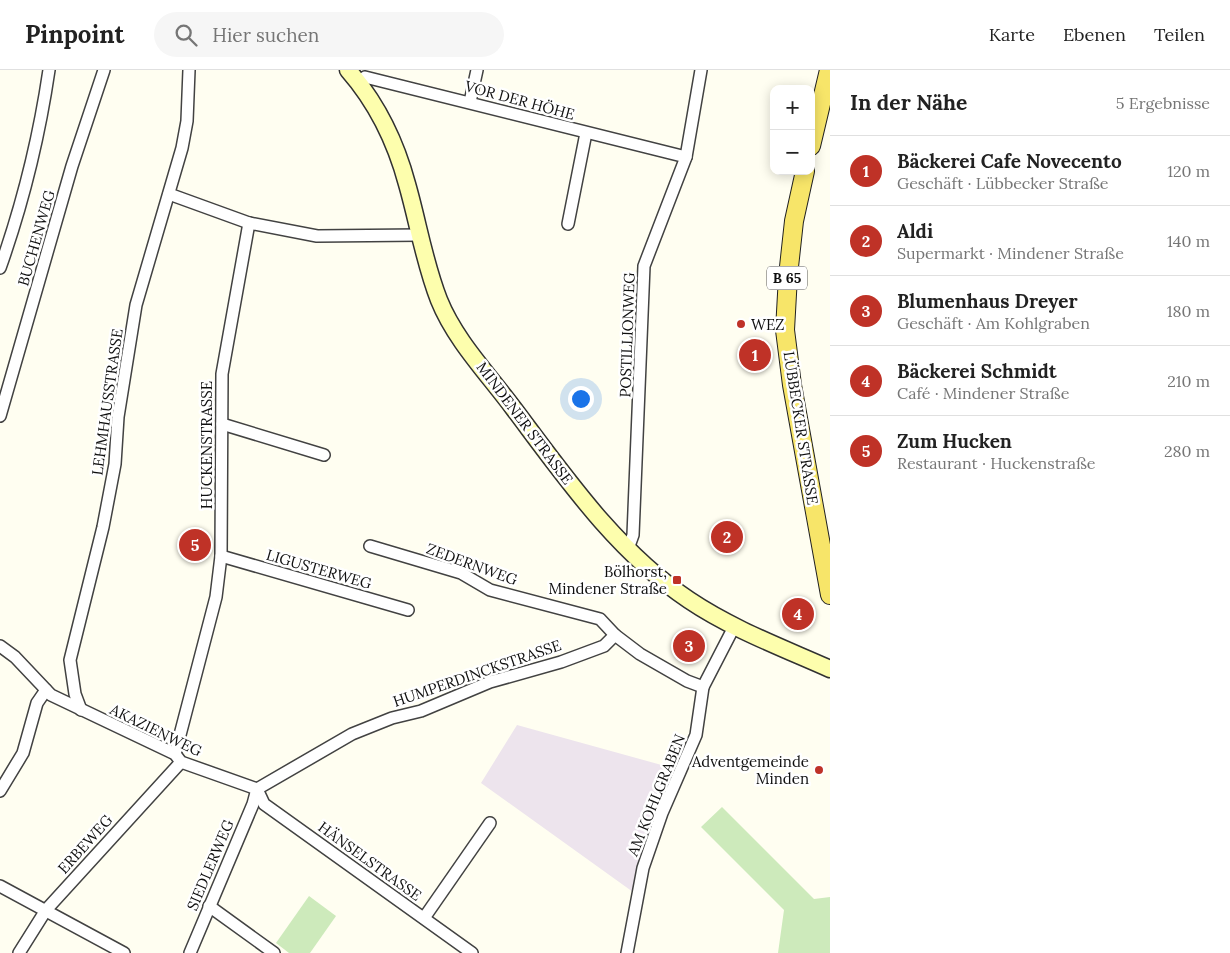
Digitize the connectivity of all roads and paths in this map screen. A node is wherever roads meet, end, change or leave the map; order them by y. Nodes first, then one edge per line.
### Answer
1 (49, 70) edge
2 (104, 70) edge
3 (189, 70) edge
4 (477, 70) edge
5 (702, 70) edge
6 (829, 70) edge
7 (354, 76) edge
8 (470, 102) junction
9 (815, 130) edge
10 (586, 133) junction
11 (686, 157) junction
12 (804, 175) edge
13 (169, 194) junction
14 (250, 223) junction
15 (568, 224) dead end
16 (420, 235) junction
17 (0, 268) edge
18 (0, 416) edge
19 (222, 424) junction
20 (324, 454) dead end
21 (370, 546) dead end
22 (628, 549) junction
23 (221, 556) junction
24 (830, 595) edge
25 (408, 610) dead end
26 (735, 625) junction
27 (615, 635) junction
28 (0, 646) edge
29 (830, 669) edge
30 (703, 687) junction
31 (46, 690) junction
32 (81, 710) junction
33 (178, 758) junction
34 (257, 789) junction
35 (0, 791) edge
36 (490, 823) dead end
37 (0, 886) edge
38 (209, 906) junction
39 (46, 910) junction
40 (424, 918) junction
41 (20, 953) edge
42 (124, 953) edge
43 (190, 953) edge
44 (274, 953) edge
45 (472, 953) edge
46 (627, 953) edge

1 - 17 street
2 - 18 street, BUCHENWEG
3 - 13 street, LEHMHAUSSTRASSE
4 - 8 street
5 - 11 street, POSTILLIONWEG
6 - 9 main road
7 - 8 street, VOR DER HÖHE
7 - 16 street, MINDENER STRASSE
8 - 10 street, VOR DER HÖHE
10 - 11 street, VOR DER HÖHE
10 - 15 street, VOR DER HÖHE
11 - 22 street, POSTILLIONWEG
12 - 24 main road, LÜBBECKER STRASSE / B 65
13 - 14 street
13 - 32 street, LEHMHAUSSTRASSE
14 - 16 street
14 - 19 street, HUCKENSTRASSE
16 - 22 street, MINDENER STRASSE
19 - 20 street
19 - 23 street, HUCKENSTRASSE
21 - 27 street, ZEDERNWEG
22 - 26 street, MINDENER STRASSE
23 - 25 street, LIGUSTERWEG
23 - 33 street, HUCKENSTRASSE
26 - 29 street, MINDENER STRASSE
26 - 30 street, AM KOHLGRABEN
27 - 30 street
27 - 34 street, HUMPERDINCKSTRASSE
28 - 31 street, AKAZIENWEG
30 - 46 street, AM KOHLGRABEN
31 - 32 street, AKAZIENWEG
31 - 35 street
32 - 33 street, AKAZIENWEG
33 - 34 street, AKAZIENWEG
33 - 39 street, ERBEWEG
34 - 38 street, SIEDLERWEG
34 - 40 street, HÄNSELSTRASSE
36 - 40 street
37 - 39 street
38 - 43 street, SIEDLERWEG
38 - 44 street
39 - 41 street, ERBEWEG
39 - 42 street
40 - 45 street, HÄNSELSTRASSE

